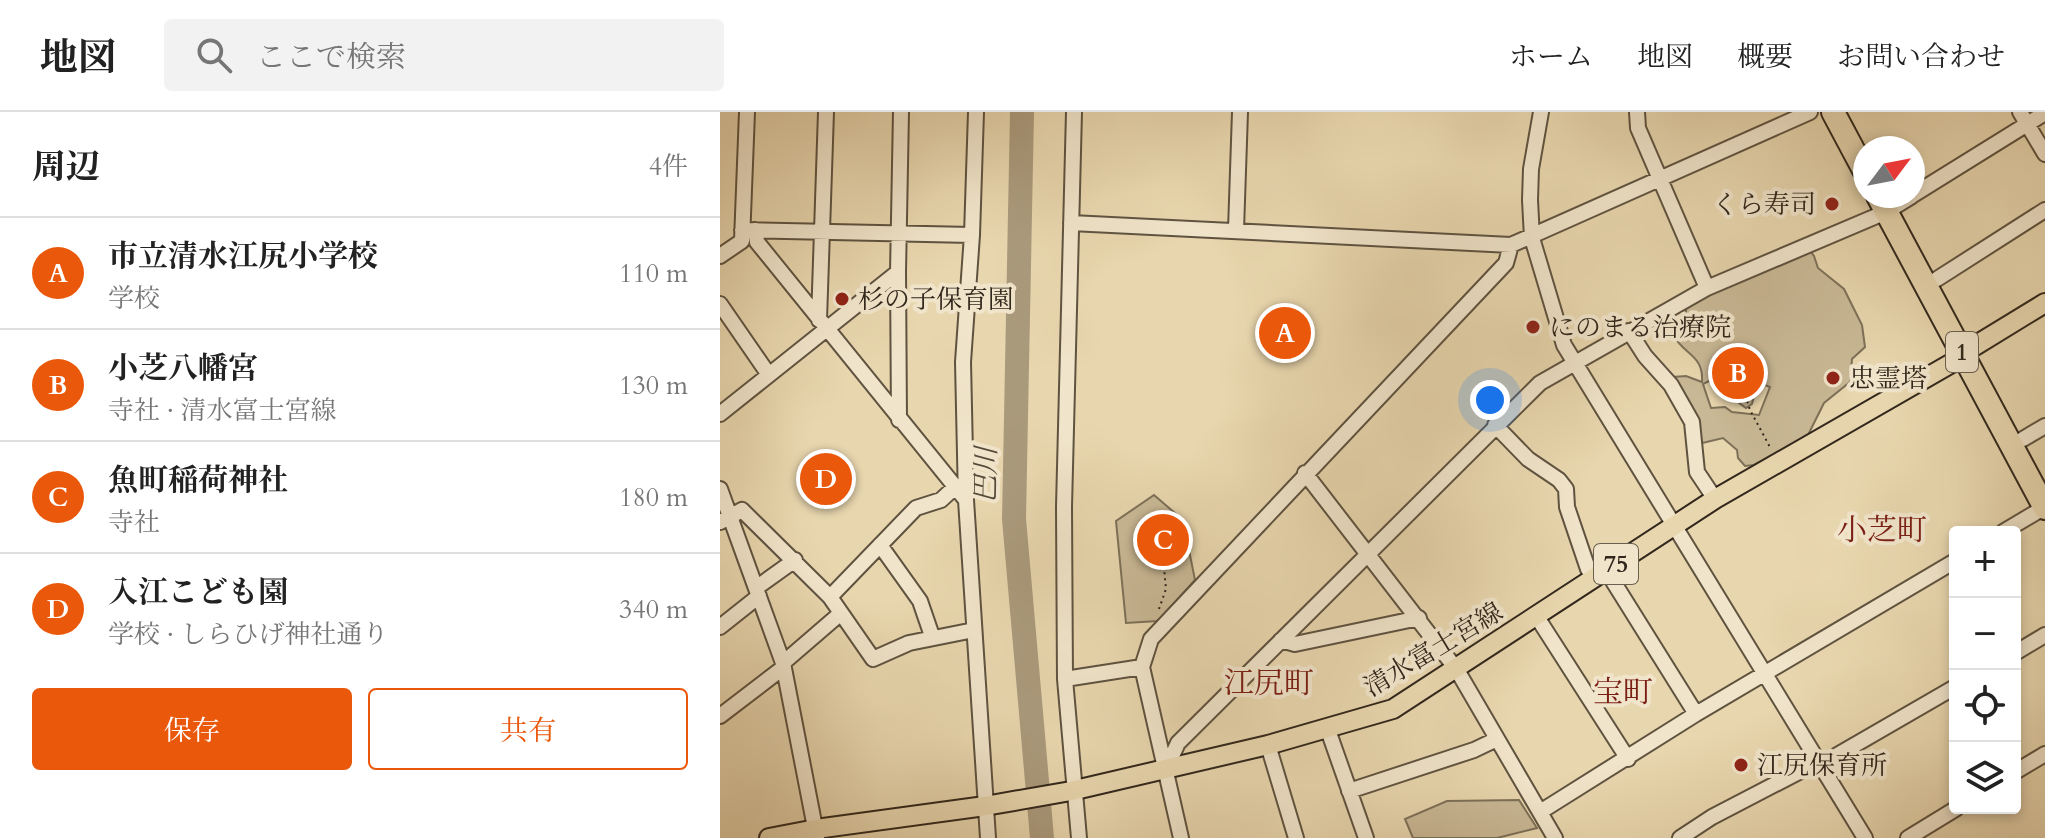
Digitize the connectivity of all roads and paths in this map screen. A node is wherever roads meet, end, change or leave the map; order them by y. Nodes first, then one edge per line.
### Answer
1 (747, 112) edge
2 (826, 112) edge
3 (901, 112) edge
4 (976, 112) edge
5 (1074, 112) edge
6 (1240, 112) edge
7 (1541, 112) edge
8 (1637, 112) edge
9 (1810, 112) edge
10 (1833, 112) edge
11 (1846, 112) edge
12 (2045, 113) edge
13 (2023, 118) edge
14 (1859, 136) edge
15 (1853, 150) edge
16 (2045, 154) edge
17 (1661, 180) junction
18 (1925, 181) edge
19 (1879, 208) edge
20 (1900, 208) edge
21 (1900, 208) edge
22 (2045, 210) edge
23 (1071, 223) junction
24 (749, 230) junction
25 (1236, 230) junction
26 (823, 231) junction
27 (898, 234) junction
28 (972, 235) junction
29 (1532, 238) junction
30 (1511, 245) junction
31 (720, 256) edge
32 (898, 272) junction
33 (1937, 279) junction
34 (1707, 288) junction
35 (2045, 303) edge
36 (720, 304) edge
37 (823, 325) junction
38 (1629, 331) junction
39 (1968, 351) junction
40 (1573, 363) junction
41 (769, 375) junction
42 (1742, 384) dead end
43 (720, 414) edge
44 (899, 420) junction
45 (1495, 425) junction
46 (2045, 426) edge
47 (2023, 439) junction
48 (1774, 454) dead end
49 (1305, 473) junction
50 (2045, 481) edge
51 (954, 488) junction
52 (720, 489) edge
53 (1715, 499) junction
54 (966, 500) junction
55 (2045, 507) edge
56 (725, 518) edge
57 (2013, 526) edge
58 (1673, 527) junction
59 (880, 545) junction
60 (1368, 552) junction
61 (795, 560) junction
62 (1949, 565) edge
63 (1164, 568) dead end
64 (1600, 574) junction
65 (758, 592) junction
66 (830, 597) junction
67 (841, 613) junction
68 (1537, 617) junction
69 (1419, 618) junction
70 (720, 627) edge
71 (974, 630) junction
72 (2045, 635) edge
73 (932, 636) junction
74 (1151, 639) junction
75 (1281, 640) junction
76 (2021, 649) edge
77 (783, 665) junction
78 (1142, 667) junction
79 (1457, 670) junction
80 (1763, 674) junction
81 (1065, 679) junction
82 (1949, 690) edge
83 (1696, 714) junction
84 (720, 716) edge
85 (1328, 730) junction
86 (1497, 739) junction
87 (1268, 745) junction
88 (2045, 754) edge
89 (1628, 759) junction
90 (1819, 763) junction
91 (2021, 768) edge
92 (1165, 771) junction
93 (1073, 790) junction
94 (1349, 791) junction
95 (988, 806) junction
96 (1540, 812) junction
97 (1949, 813) edge
98 (817, 833) edge
99 (769, 838) edge
100 (988, 838) edge
101 (1079, 838) edge
102 (1181, 838) edge
103 (1296, 838) edge
104 (1366, 838) edge
105 (1555, 838) edge
106 (1680, 838) edge
107 (1865, 838) edge
108 (1908, 838) edge

1 - 24 street
2 - 26 street
3 - 27 street
4 - 28 street
5 - 23 street
6 - 25 street
7 - 29 street
8 - 17 street
9 - 17 street
10 - 15 highway
11 - 14 highway
12 - 13 street
13 - 16 street
13 - 18 street
17 - 29 street
17 - 34 street
19 - 34 street
20 - 33 highway, 1
21 - 39 highway, 1
22 - 33 street
23 - 25 street
23 - 81 street
24 - 26 street
24 - 31 street
24 - 37 street
25 - 30 street
26 - 27 street
26 - 37 street
27 - 28 street
27 - 32 street
28 - 54 street
29 - 30 street
29 - 40 street
30 - 49 street
32 - 37 street
32 - 44 street
33 - 39 highway, 1
34 - 38 street
35 - 39 main road, 清水富士宮線 / 75
36 - 41 street
37 - 41 street
37 - 44 street
38 - 40 street
38 - 53 street
39 - 47 highway, 1
39 - 53 main road, 清水富士宮線 / 75
39 - 55 highway, 1
40 - 45 street
40 - 58 street
41 - 43 street
42 - 48 path
44 - 51 street
45 - 60 street
45 - 64 street
46 - 47 street
47 - 50 highway, 1
49 - 60 street
49 - 74 street
51 - 54 street
51 - 59 street
52 - 56 street
53 - 58 main road, 清水富士宮線 / 75
54 - 71 street
55 - 57 street
56 - 61 street
56 - 65 street
58 - 64 main road, 清水富士宮線 / 75
58 - 80 street
59 - 66 street
59 - 73 street
60 - 69 street
60 - 75 street
61 - 65 street
61 - 66 street
62 - 80 street
63 - 74 path
64 - 68 main road, 清水富士宮線 / 75
64 - 83 street
65 - 70 street
65 - 77 street
66 - 67 street
67 - 73 street
67 - 77 street
68 - 79 main road, 清水富士宮線 / 75
68 - 89 street
69 - 75 street
69 - 79 street
71 - 73 street
71 - 95 street
72 - 76 street
74 - 78 street
75 - 92 street
77 - 84 street
77 - 98 street
78 - 81 street
78 - 92 street
79 - 85 main road, 清水富士宮線 / 75
79 - 86 street
80 - 83 street
80 - 90 street
81 - 93 street
82 - 90 street
83 - 89 street
85 - 87 main road, 清水富士宮線 / 75
85 - 94 street
86 - 94 street
86 - 96 street
87 - 92 main road, 清水富士宮線 / 75
87 - 103 street
88 - 91 street
89 - 96 street
90 - 106 street
90 - 107 street
92 - 93 main road, 清水富士宮線 / 75
92 - 102 street
93 - 95 main road, 清水富士宮線 / 75
93 - 101 street
94 - 104 street
95 - 98 main road, 清水富士宮線 / 75
95 - 100 street
96 - 105 street
97 - 108 street
98 - 99 main road, 清水富士宮線 / 75

